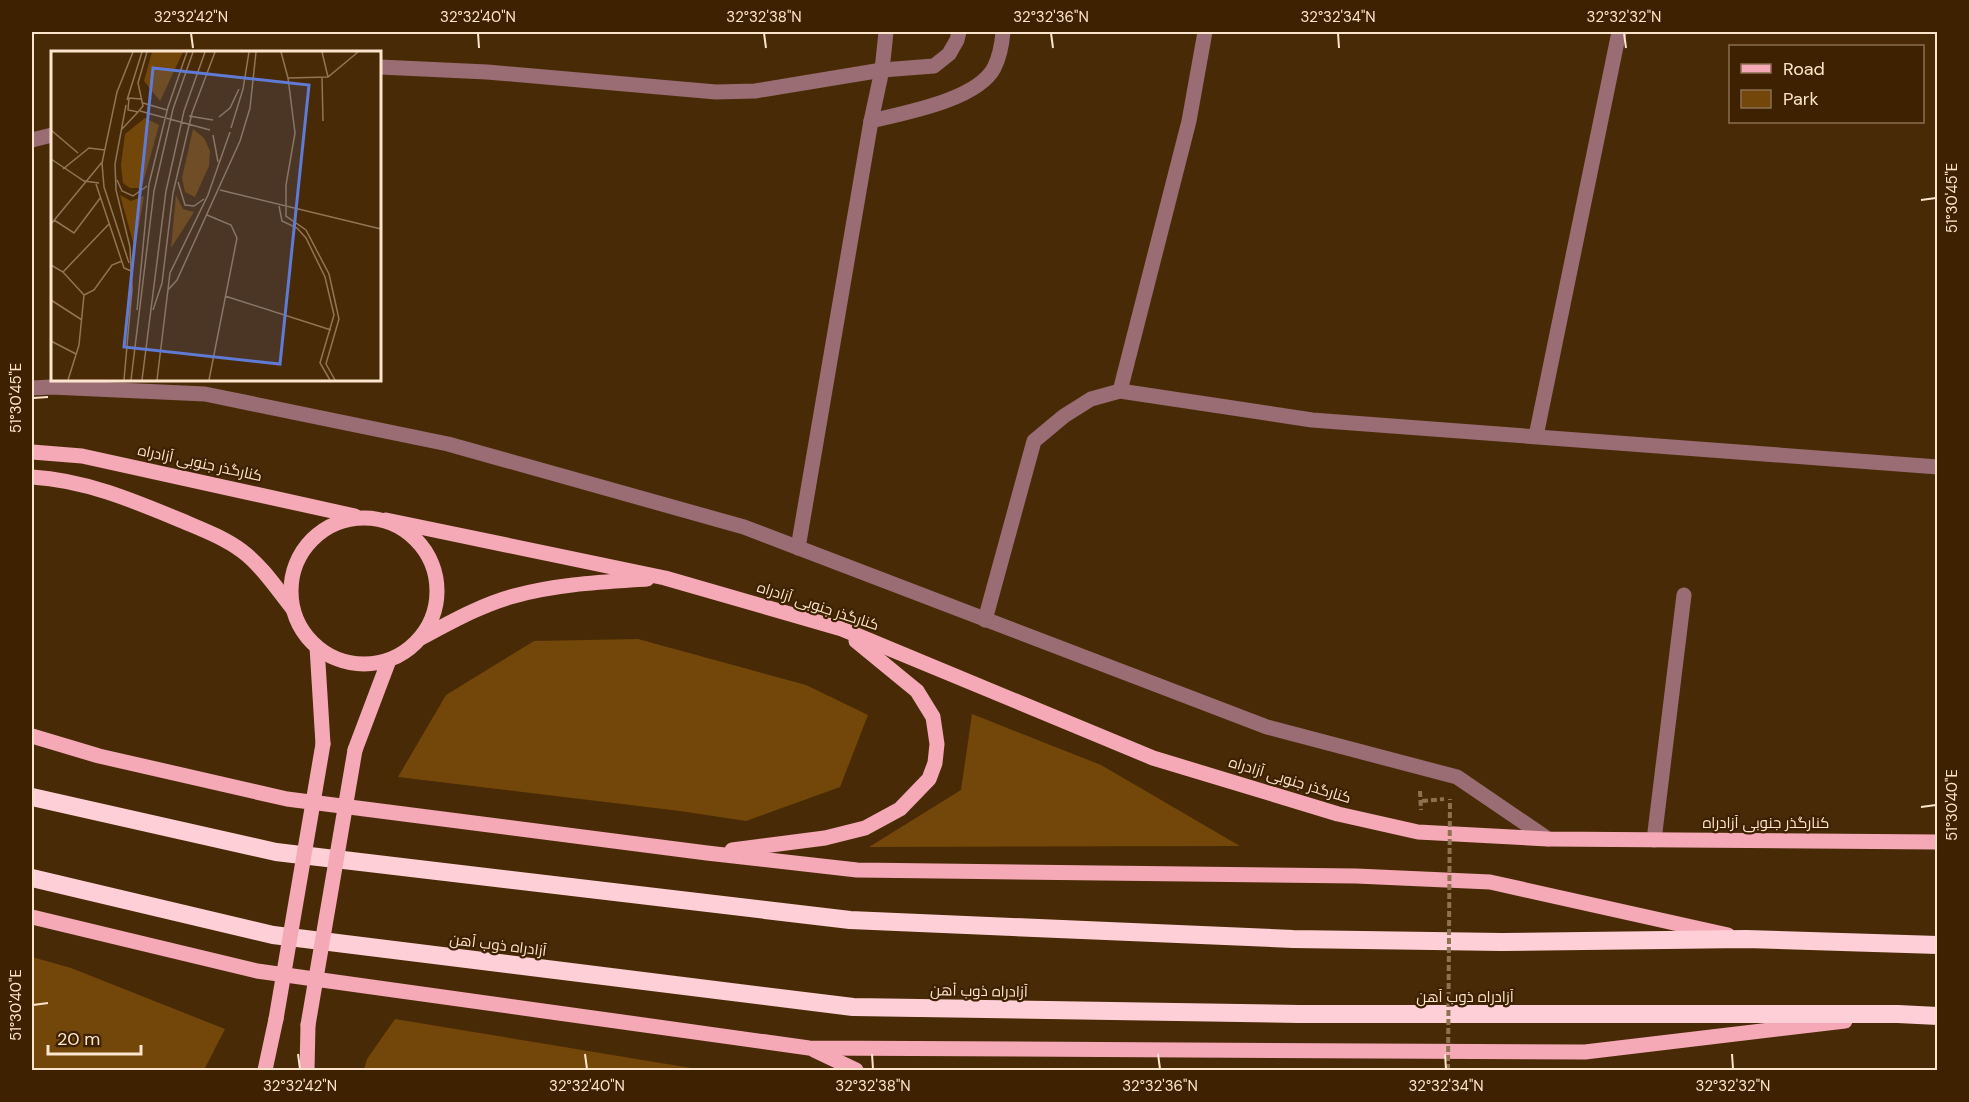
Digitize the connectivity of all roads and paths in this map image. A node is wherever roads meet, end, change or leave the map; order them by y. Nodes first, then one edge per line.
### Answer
1 (886, 32) edge
2 (958, 32) edge
3 (1003, 32) edge
4 (1205, 32) edge
5 (1619, 32) edge
6 (381, 67) edge
7 (882, 70) junction
8 (871, 121) junction
9 (51, 135) edge
10 (32, 140) edge
11 (32, 388) edge
12 (1120, 391) junction
13 (1536, 436) junction
14 (32, 452) edge
15 (1938, 467) edge
16 (32, 477) edge
17 (360, 517) junction
18 (386, 520) junction
19 (798, 548) junction
20 (665, 578) junction
21 (1684, 595) dead end
22 (293, 609) junction
23 (986, 620) junction
24 (843, 629) junction
25 (421, 638) junction
26 (317, 648) junction
27 (389, 660) junction
28 (32, 736) edge
29 (1416, 766) junction
30 (32, 798) edge
31 (1422, 801) junction
32 (1418, 832) junction
33 (1548, 839) junction
34 (1654, 840) junction
35 (1938, 842) edge
36 (707, 853) junction
37 (32, 878) edge
38 (32, 917) edge
39 (1746, 939) junction
40 (1938, 945) edge
41 (1898, 1014) junction
42 (1938, 1016) edge
43 (808, 1048) junction
44 (265, 1071) edge
45 (307, 1071) edge
46 (856, 1071) edge
47 (1448, 1071) edge

1 - 7 street
2 - 7 street
3 - 8 street
4 - 12 street
5 - 13 street
6 - 7 street
7 - 8 street
8 - 19 street
9 - 10 street
11 - 19 street
12 - 13 street
12 - 23 street
13 - 15 street
14 - 17 main road, کنارگذر جنوبی آزادراه
16 - 22 main road
17 - 18 main road
17 - 22 main road
18 - 20 main road, کنارگذر جنوبی آزادراه
18 - 25 main road
19 - 23 street
20 - 24 main road, کنارگذر جنوبی آزادراه
20 - 25 main road, کنارگذر جنوبی آزادراه
21 - 34 street
22 - 26 main road
23 - 29 street
24 - 32 main road, کنارگذر جنوبی آزادراه
24 - 36 main road
25 - 27 main road
26 - 27 main road
26 - 44 main road, bridge
27 - 45 main road, bridge
28 - 36 main road
29 - 31 path
29 - 33 street
30 - 39 highway
31 - 32 path
31 - 47 path, bridge
32 - 33 main road, کنارگذر جنوبی آزادراه
33 - 34 main road, کنارگذر جنوبی آزادراه
34 - 35 main road, کنارگذر جنوبی آزادراه
36 - 39 main road
37 - 41 highway, آزادراه ذوب آهن
38 - 43 main road
39 - 40 highway
41 - 42 highway, آزادراه ذوب آهن
41 - 43 main road
43 - 46 main road

